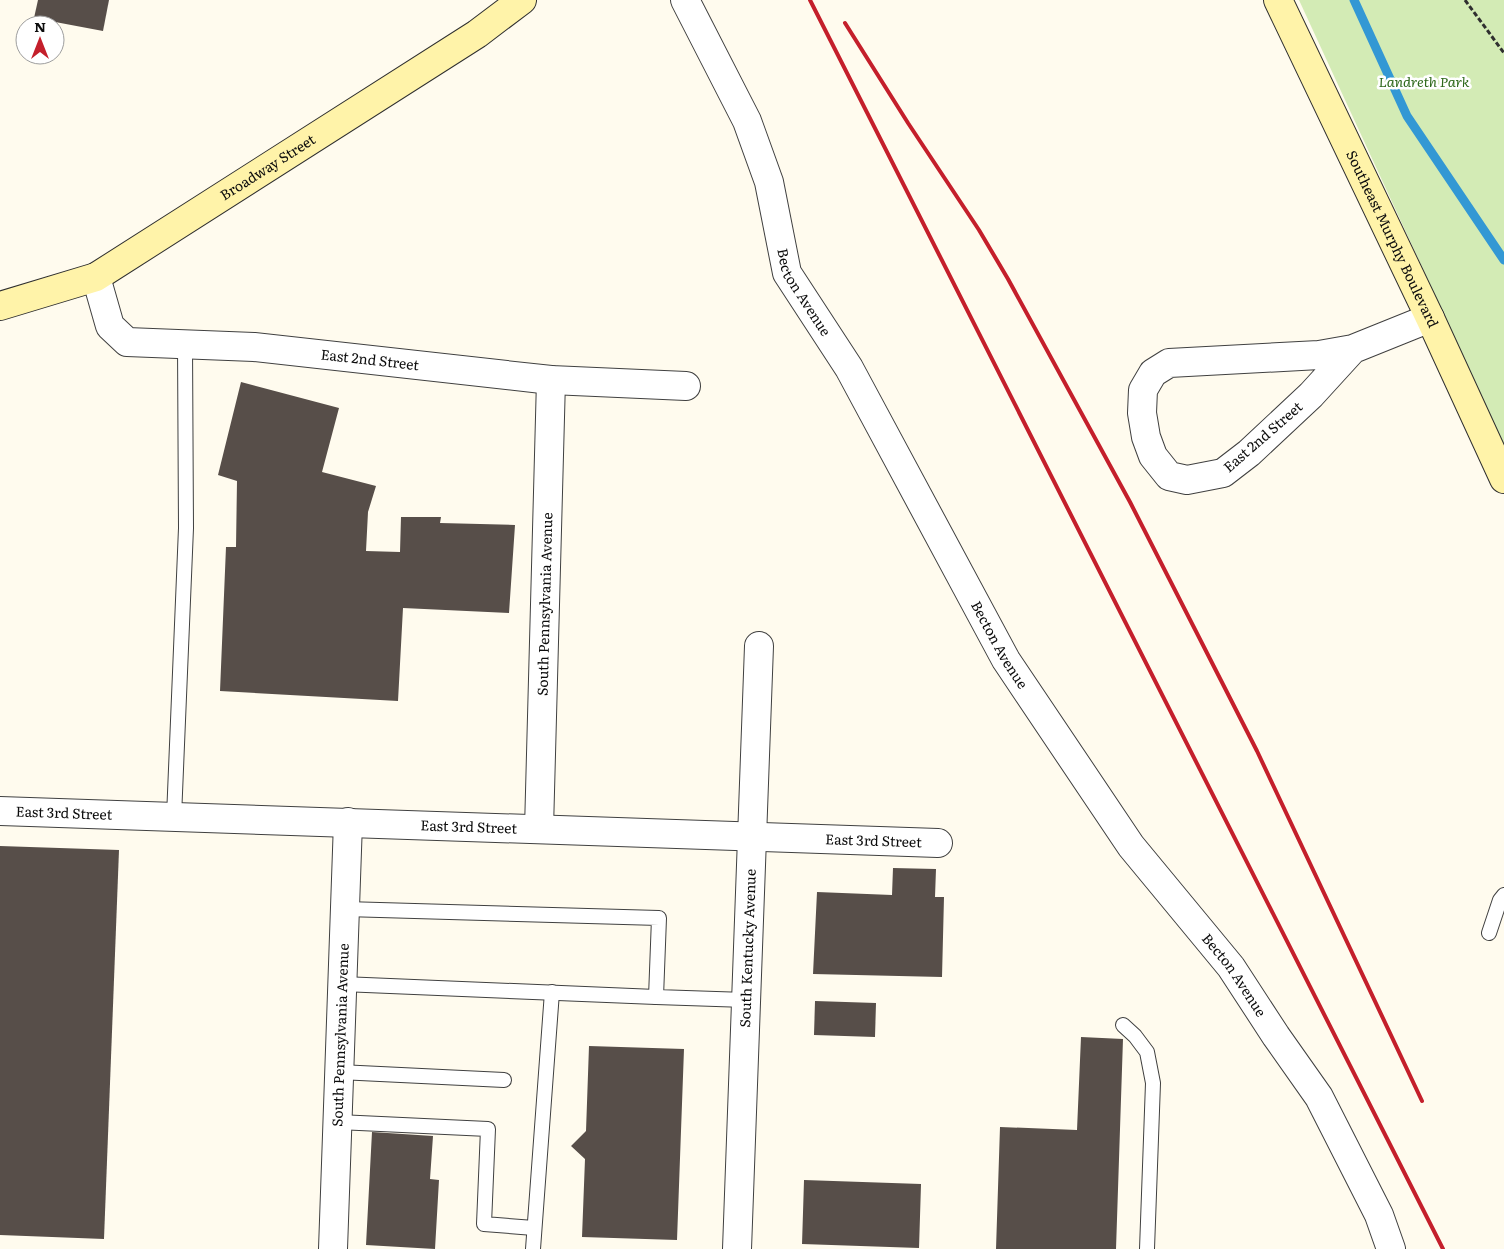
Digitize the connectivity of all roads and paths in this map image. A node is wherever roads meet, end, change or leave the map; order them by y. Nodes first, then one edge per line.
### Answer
1 (522, 0) edge
2 (685, 0) edge
3 (1278, 0) edge
4 (1465, 0) edge
5 (1504, 53) edge
6 (96, 277) junction
7 (0, 306) edge
8 (1430, 318) junction
9 (184, 344) junction
10 (1353, 349) junction
11 (551, 380) junction
12 (686, 386) dead end
13 (1504, 479) edge
14 (760, 646) dead end
15 (0, 810) edge
16 (174, 816) junction
17 (348, 822) junction
18 (539, 829) junction
19 (752, 836) junction
20 (938, 843) dead end
21 (1504, 895) edge
22 (345, 909) junction
23 (1489, 933) dead end
24 (342, 984) junction
25 (552, 992) junction
26 (656, 997) junction
27 (746, 1000) junction
28 (1123, 1025) dead end
29 (339, 1072) junction
30 (504, 1080) dead end
31 (338, 1122) junction
32 (534, 1228) junction
33 (333, 1249) edge
34 (533, 1249) edge
35 (736, 1249) edge
36 (1147, 1249) edge
37 (1391, 1249) edge

1 - 6 street, Broadway Street
2 - 37 street, Becton Avenue
3 - 8 street, Southeast Murphy Boulevard
4 - 5 path
6 - 7 street, Broadway Street
6 - 9 street, East 2nd Street
8 - 10 street, East 2nd Street
8 - 13 street, Southeast Murphy Boulevard
9 - 11 street, East 2nd Street
9 - 16 lane
10 - 10 street, East 2nd Street
11 - 12 street, East 2nd Street
11 - 18 street, South Pennsylvania Avenue
14 - 19 street, South Kentucky Avenue
15 - 16 street, East 3rd Street
16 - 17 street, East 3rd Street
17 - 18 street, East 3rd Street
17 - 22 street, South Pennsylvania Avenue
18 - 19 street, East 3rd Street
19 - 20 street, East 3rd Street
19 - 27 street, South Kentucky Avenue
21 - 23 lane
22 - 24 street, South Pennsylvania Avenue
22 - 26 lane
24 - 25 lane
24 - 29 street, South Pennsylvania Avenue
25 - 26 lane
25 - 32 lane
26 - 27 lane
27 - 35 street, South Kentucky Avenue
28 - 36 lane
29 - 30 lane
29 - 31 street, South Pennsylvania Avenue
31 - 32 lane
31 - 33 street, South Pennsylvania Avenue
32 - 34 lane

